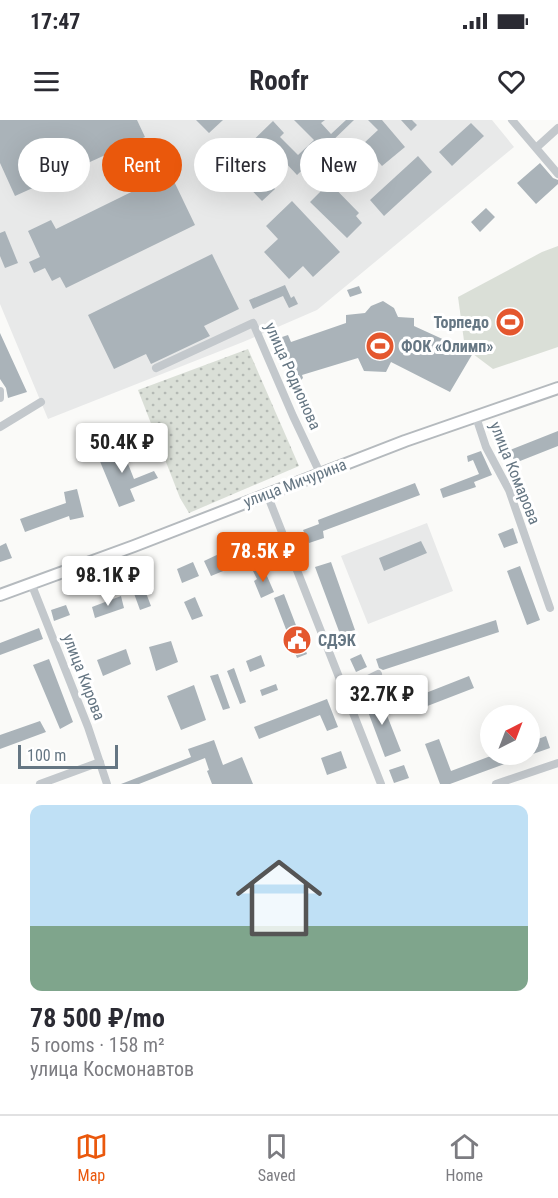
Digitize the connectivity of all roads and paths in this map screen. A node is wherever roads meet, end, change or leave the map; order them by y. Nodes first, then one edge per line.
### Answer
1 (512, 120) edge
2 (558, 128) edge
3 (536, 148) junction
4 (558, 174) edge
5 (156, 368) dead end
6 (558, 388) edge
7 (0, 391) edge
8 (0, 398) edge
9 (41, 402) dead end
10 (476, 417) junction
11 (0, 427) edge
12 (321, 473) junction
13 (267, 494) junction
14 (31, 583) junction
15 (0, 595) edge
16 (549, 609) dead end
17 (378, 674) dead end
18 (344, 691) junction
19 (100, 762) junction
20 (558, 763) edge
21 (40, 784) edge
22 (107, 784) edge
23 (381, 784) edge
24 (496, 784) edge

1 - 3 street
2 - 3 street
3 - 4 street
5 - 12 street, улица Родионова
6 - 10 main road, улица Мичурина
7 - 8 street
9 - 11 street
10 - 12 main road, улица Мичурина
10 - 16 street, улица Комарова
12 - 13 main road, улица Мичурина
13 - 14 main road, улица Мичурина
13 - 18 street
14 - 15 main road, улица Мичурина
14 - 19 street, улица Кирова
17 - 18 street
18 - 23 street
19 - 21 street
19 - 22 street, улица Кирова
20 - 24 street

